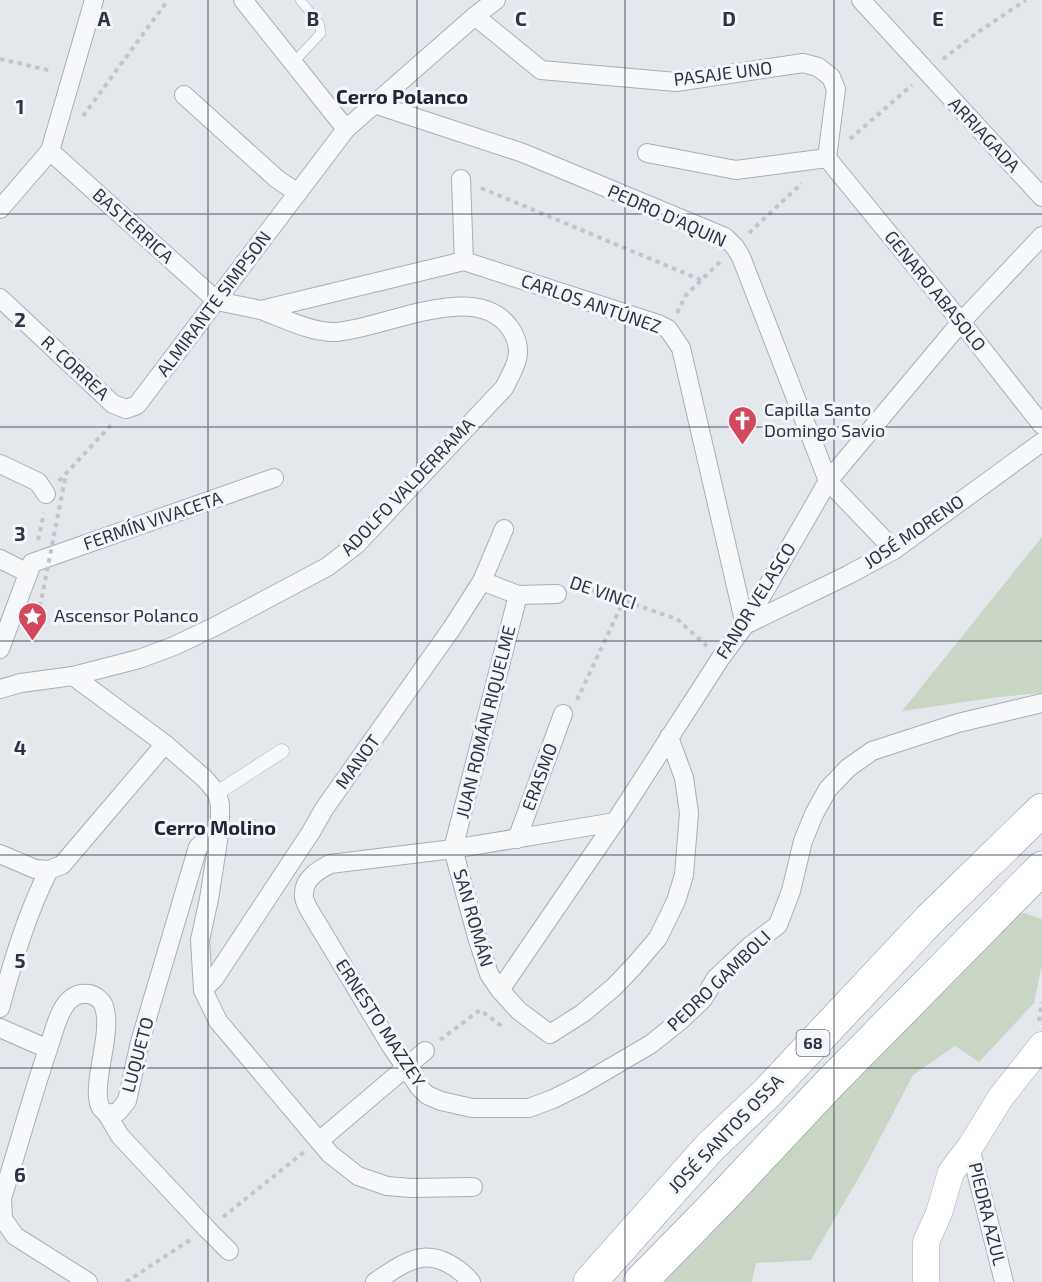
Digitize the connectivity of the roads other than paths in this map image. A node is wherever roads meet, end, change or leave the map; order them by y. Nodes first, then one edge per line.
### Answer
1 (93, 0) edge
2 (243, 0) edge
3 (300, 0) edge
4 (496, 0) edge
5 (861, 0) edge
6 (475, 16) junction
7 (293, 63) junction
8 (184, 95) dead end
9 (374, 104) junction
10 (346, 129) junction
11 (50, 152) junction
12 (647, 153) dead end
13 (827, 158) junction
14 (461, 179) road end
15 (298, 193) junction
16 (1042, 197) edge
17 (0, 209) edge
18 (1042, 236) edge
19 (464, 261) junction
20 (0, 298) edge
21 (217, 301) junction
22 (261, 310) junction
23 (961, 322) junction
24 (126, 409) joint
25 (1042, 425) edge
26 (1042, 442) edge
27 (0, 464) edge
28 (274, 478) dead end
29 (828, 480) junction
30 (46, 494) road end
31 (504, 529) dead end
32 (894, 550) junction
33 (0, 559) edge
34 (30, 568) junction
35 (482, 581) junction
36 (557, 594) road end
37 (518, 595) junction
38 (745, 625) junction
39 (0, 649) edge
40 (73, 676) junction
41 (0, 689) edge
42 (1042, 703) edge
43 (563, 714) road end
44 (669, 737) junction
45 (165, 744) junction
46 (282, 751) dead end
47 (217, 793) junction
48 (1042, 810) edge
49 (615, 822) junction
50 (220, 828) junction
51 (311, 832) junction
52 (517, 839) junction
53 (453, 849) junction
54 (0, 854) edge
55 (1042, 868) edge
56 (49, 870) junction
57 (315, 872) junction
58 (203, 990) junction
59 (500, 990) junction
60 (0, 1008) edge
61 (0, 1028) edge
62 (1042, 1046) edge
63 (48, 1049) junction
64 (425, 1051) road end
65 (406, 1067) junction
66 (581, 1085) joint
67 (107, 1114) junction
68 (319, 1141) junction
69 (970, 1147) junction
70 (473, 1187) dead end
71 (229, 1251) dead end
72 (88, 1282) edge
73 (375, 1282) edge
74 (471, 1282) edge
75 (590, 1282) edge
76 (640, 1282) edge
77 (926, 1282) edge
78 (1004, 1282) edge

1 - 11 street
2 - 7 street
3 - 7 lane
4 - 6 street, ALMIRANTE SIMPSON
5 - 16 street, ARRIAGADA
6 - 9 street, ALMIRANTE SIMPSON
6 - 13 street, PASAJE UNO
7 - 10 street
8 - 15 street
9 - 10 street, ALMIRANTE SIMPSON
9 - 29 street, PEDRO D'AQUIN
10 - 15 street, ALMIRANTE SIMPSON
11 - 17 street
11 - 21 street, BASTERRICA
12 - 13 street
13 - 23 street, GENARO ABASOLO
14 - 19 street
15 - 21 street, ALMIRANTE SIMPSON
18 - 23 street, FANOR VELASCO
19 - 22 street
19 - 38 street, CARLOS ANTÚNEZ
20 - 24 street, R. CORREA
21 - 22 street
21 - 24 street, ALMIRANTE SIMPSON
22 - 40 street, ADOLFO VALDERRAMA
23 - 25 street, GENARO ABASOLO
23 - 29 street, FANOR VELASCO
26 - 32 street, JOSÉ MORENO
27 - 30 street
28 - 34 street, FERMÍN VIVACETA
29 - 32 street, PEDRO D'AQUIN
29 - 38 street, FANOR VELASCO
31 - 35 street, MANOT
32 - 38 street, JOSÉ MORENO
33 - 34 street
34 - 39 street
35 - 37 street, DE VINCI
35 - 51 street, MANOT
36 - 37 street, DE VINCI
37 - 53 street, JUAN ROMÁN RIQUELME
38 - 44 street, FANOR VELASCO
40 - 41 street, ADOLFO VALDERRAMA
40 - 45 street
42 - 66 street, PEDRO GAMBOLI
43 - 52 street, ERASMO
44 - 49 street, FANOR VELASCO
44 - 59 street, SAN ROMÁN
45 - 47 street
45 - 56 street
46 - 47 street
47 - 50 street
48 - 75 highway, JOSÉ SANTOS OSSA / 68
49 - 52 street
49 - 59 street, FANOR VELASCO
50 - 58 street
50 - 67 street, LUQUETO
51 - 57 street, ERNESTO MAZZEY
51 - 58 street, MANOT
52 - 53 street
53 - 57 street
53 - 59 street, SAN ROMÁN
54 - 56 street
55 - 76 highway, 68
56 - 60 street
57 - 65 street, ERNESTO MAZZEY
58 - 68 street
61 - 63 street
62 - 69 main road
63 - 67 street, LUQUETO
63 - 72 street
64 - 65 street
65 - 66 street, ERNESTO MAZZEY
65 - 68 street
67 - 71 street
68 - 70 street
69 - 77 main road
69 - 78 street, PIEDRA AZUL
73 - 74 street

